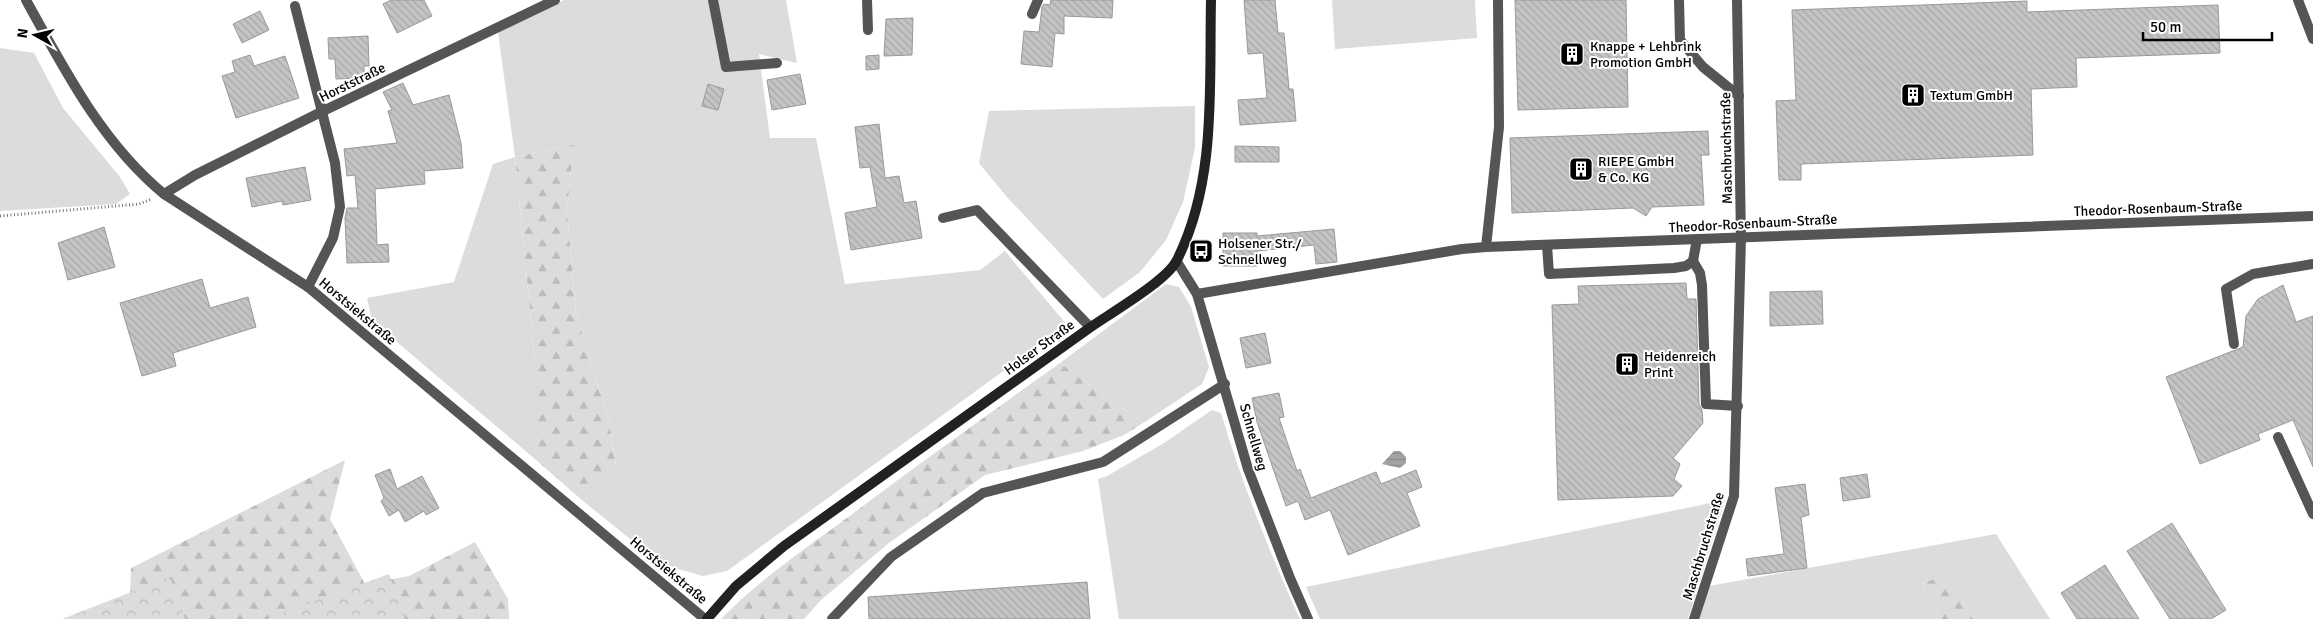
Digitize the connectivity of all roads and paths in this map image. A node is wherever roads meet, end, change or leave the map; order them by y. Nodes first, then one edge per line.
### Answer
1 (26, 0) edge
2 (555, 0) edge
3 (713, 0) edge
4 (867, 0) edge
5 (1038, 0) edge
6 (1212, 0) edge
7 (1498, 0) edge
8 (1679, 0) edge
9 (1737, 0) edge
10 (2298, 0) edge
11 (295, 6) dead end
12 (1032, 14) dead end
13 (868, 30) dead end
14 (2313, 39) edge
15 (777, 63) dead end
16 (1739, 96) junction
17 (321, 112) junction
18 (164, 194) junction
19 (0, 216) edge
20 (2313, 216) edge
21 (943, 218) dead end
22 (1740, 238) junction
23 (1697, 240) junction
24 (1547, 245) junction
25 (1486, 247) junction
26 (1693, 261) junction
27 (1176, 262) junction
28 (2313, 264) edge
29 (308, 287) junction
30 (1197, 294) junction
31 (1090, 327) junction
32 (2234, 344) dead end
33 (1224, 384) junction
34 (1738, 406) junction
35 (2278, 437) dead end
36 (2313, 514) edge
37 (706, 619) edge
38 (832, 619) edge
39 (1308, 619) edge
40 (1694, 619) edge

1 - 18 street, Horstsiekstraße
2 - 17 street, Horststraße
3 - 15 street
4 - 13 street
5 - 12 street
6 - 27 main road, Holser Straße
7 - 25 street
8 - 16 street
9 - 16 street, Maschbruchstraße
10 - 14 street
11 - 17 street
16 - 22 street, Maschbruchstraße
17 - 18 street, Horststraße
17 - 29 street
18 - 19 path
18 - 29 street, Horstsiekstraße
20 - 22 street, Theodor-Rosenbaum-Straße
21 - 31 street
22 - 23 street, Theodor-Rosenbaum-Straße
22 - 34 street, Maschbruchstraße
23 - 24 street, Theodor-Rosenbaum-Straße
23 - 26 street
24 - 25 street, Theodor-Rosenbaum-Straße
24 - 26 street
25 - 30 street, Theodor-Rosenbaum-Straße
26 - 34 street
27 - 30 street, Schnellweg
27 - 31 main road, Holser Straße
28 - 32 street
29 - 37 street, Horstsiekstraße
30 - 33 street, Schnellweg
31 - 37 main road, Holser Straße
33 - 38 street
33 - 39 street, Schnellweg
34 - 40 street, Maschbruchstraße
35 - 36 street

